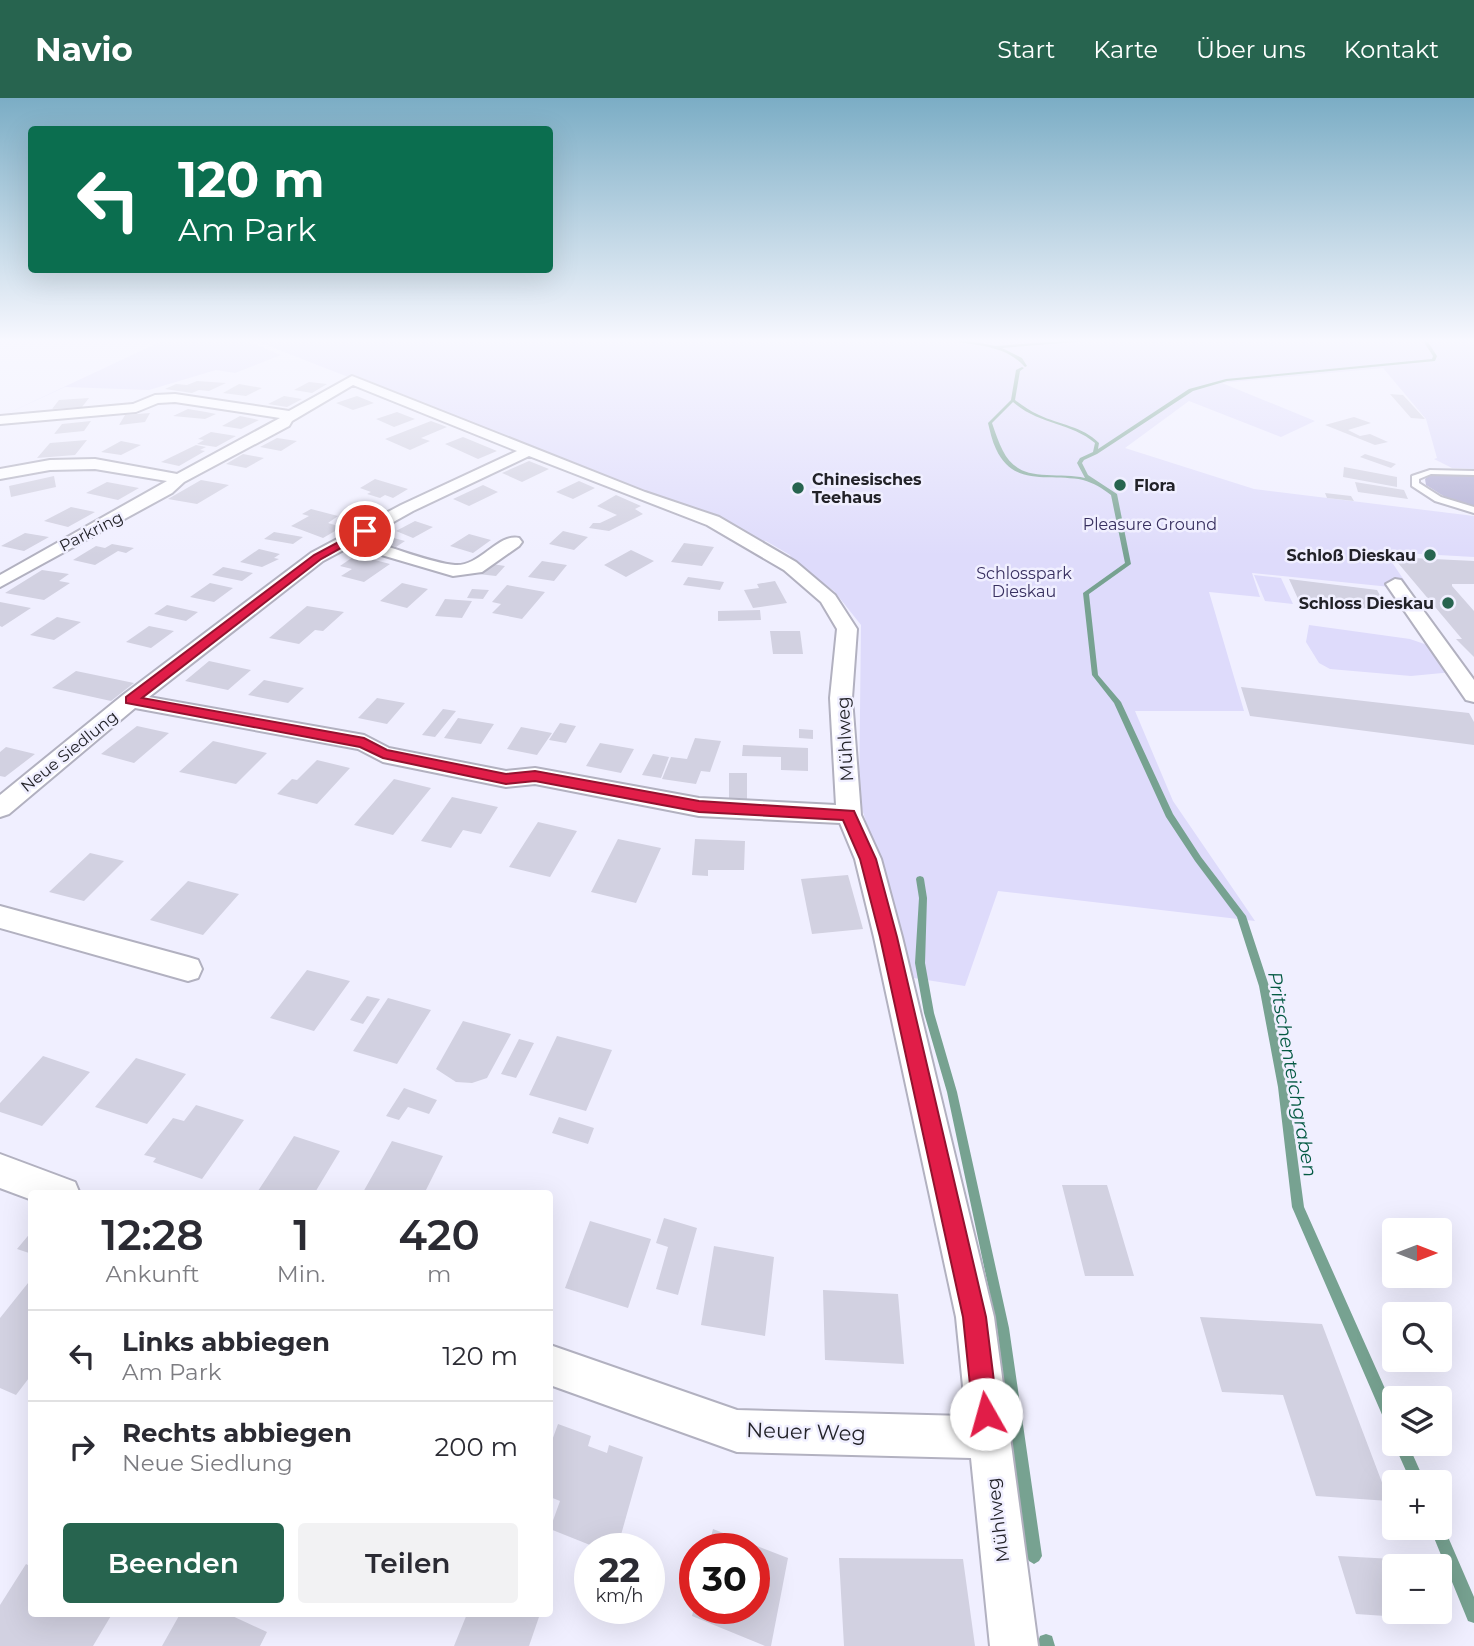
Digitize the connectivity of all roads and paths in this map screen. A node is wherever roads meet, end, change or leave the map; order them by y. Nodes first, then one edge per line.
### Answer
1 (102, 411) edge
2 (261, 411) edge
3 (300, 411) edge
4 (430, 411) edge
5 (292, 416) junction
6 (0, 420) edge
7 (529, 451) junction
8 (1474, 473) edge
9 (0, 474) edge
10 (179, 479) junction
11 (1474, 510) edge
12 (350, 540) junction
13 (513, 542) dead end
14 (0, 582) edge
15 (1395, 584) dead end
16 (1474, 695) edge
17 (131, 700) junction
18 (0, 808) edge
19 (849, 814) junction
20 (0, 917) edge
21 (188, 969) dead end
22 (0, 1171) edge
23 (52, 1190) edge
24 (553, 1366) edge
25 (989, 1438) junction
26 (1014, 1646) edge

1 - 6 street
2 - 5 street
3 - 5 street, Parkring
4 - 7 street, Mühlweg
5 - 10 street, Parkring
7 - 12 street, Neue Siedlung
7 - 19 street, Mühlweg
8 - 11 lane
9 - 10 street
10 - 14 street, Parkring
12 - 13 street
12 - 17 street, Neue Siedlung
15 - 16 street
17 - 18 street, Neue Siedlung
17 - 19 street
19 - 25 street, Mühlweg
20 - 21 street
22 - 23 street
24 - 25 street, Neuer Weg
25 - 26 street, Mühlweg

